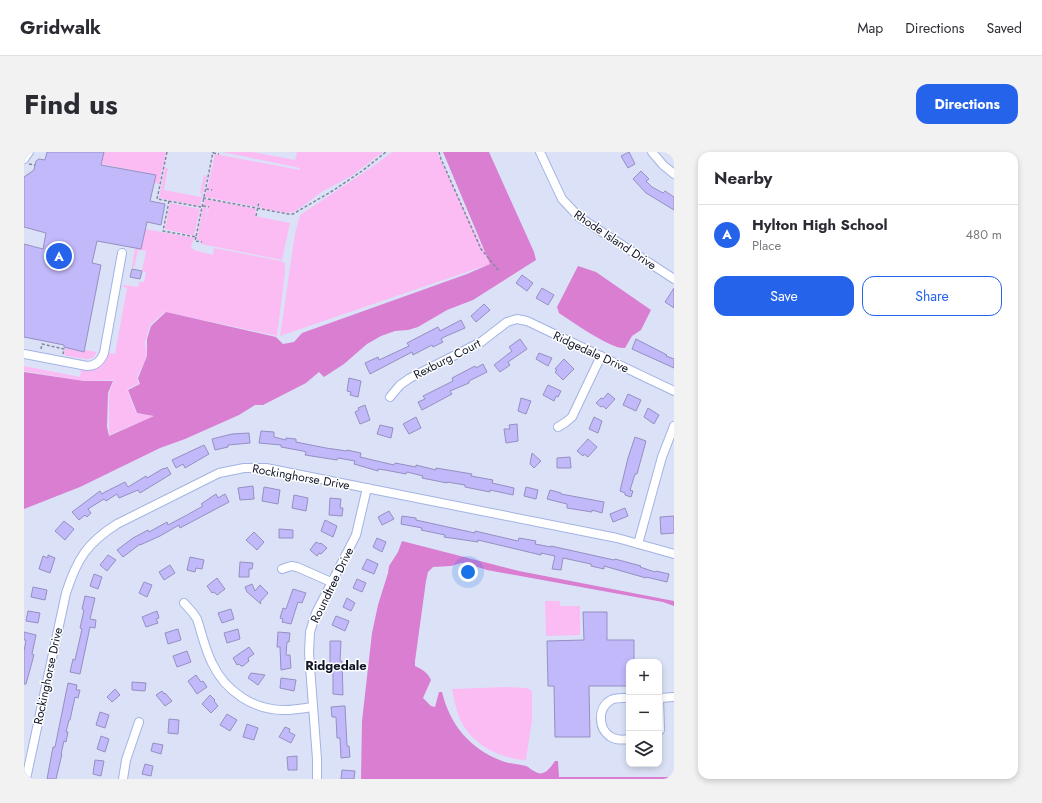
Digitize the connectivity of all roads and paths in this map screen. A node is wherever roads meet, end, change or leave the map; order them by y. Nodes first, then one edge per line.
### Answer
1 (29, 152) edge
2 (167, 152) edge
3 (213, 152) edge
4 (386, 152) edge
5 (440, 152) edge
6 (540, 152) edge
7 (652, 152) edge
8 (219, 154) dead end
9 (27, 161) edge
10 (35, 165) dead end
11 (674, 174) edge
12 (205, 189) junction
13 (212, 190) dead end
14 (204, 198) junction
15 (169, 201) junction
16 (259, 202) dead end
17 (202, 206) junction
18 (209, 207) dead end
19 (257, 208) junction
20 (256, 216) dead end
21 (196, 237) junction
22 (202, 242) dead end
23 (122, 253) dead end
24 (499, 271) dead end
25 (674, 280) edge
26 (507, 322) joint
27 (40, 351) dead end
28 (24, 354) edge
29 (63, 355) dead end
30 (601, 356) junction
31 (674, 391) edge
32 (390, 398) dead end
33 (674, 426) edge
34 (558, 427) dead end
35 (367, 488) junction
36 (638, 544) junction
37 (674, 554) edge
38 (282, 569) dead end
39 (332, 582) junction
40 (184, 603) dead end
41 (674, 697) edge
42 (626, 698) edge
43 (662, 698) edge
44 (313, 707) junction
45 (139, 722) dead end
46 (626, 740) edge
47 (28, 754) edge
48 (26, 779) edge
49 (123, 779) edge
50 (317, 779) edge

1 - 9 street
2 - 15 path
3 - 8 path
3 - 12 path
4 - 19 path
5 - 24 path
6 - 25 street, Rhode Island Drive
7 - 11 street
9 - 10 path
12 - 13 path
12 - 14 path
14 - 17 path
14 - 19 path
15 - 17 path
15 - 21 path
16 - 19 path
17 - 18 path
17 - 21 path
19 - 20 path
21 - 22 path
23 - 28 street
26 - 30 street, Ridgedale Drive
26 - 32 street, Rexburg Court
27 - 29 path
30 - 31 street, Ridgedale Drive
30 - 34 street
33 - 36 street
35 - 36 street, Rockinghorse Drive
35 - 39 street, Roundtree Drive
35 - 47 street, Rockinghorse Drive
36 - 37 street, Rockinghorse Drive
38 - 39 street
39 - 44 street, Roundtree Drive
40 - 44 street
41 - 43 street
42 - 46 street
44 - 50 street, Roundtree Drive
45 - 49 street
47 - 48 street, Rockinghorse Drive

